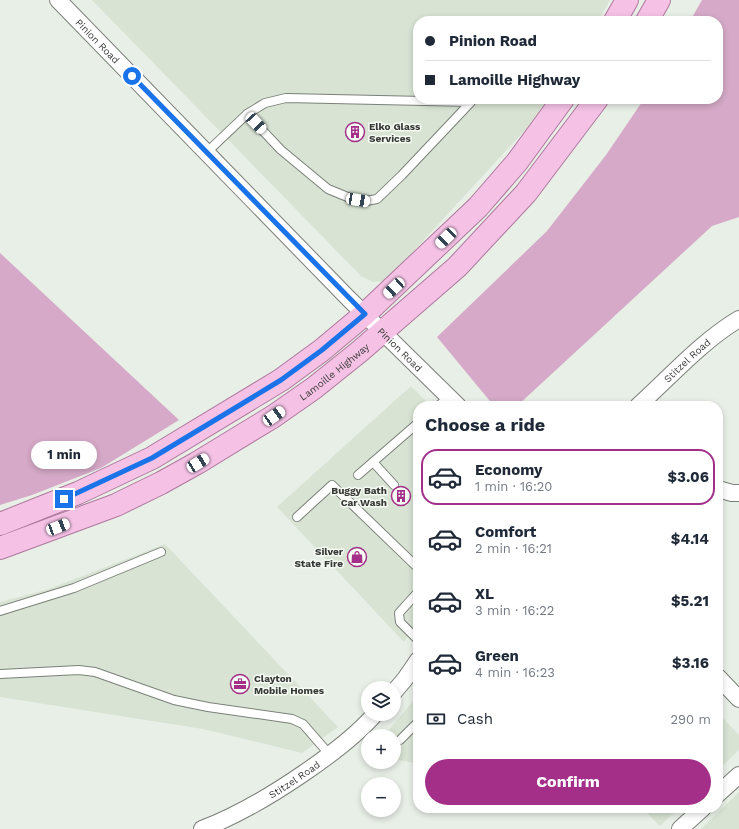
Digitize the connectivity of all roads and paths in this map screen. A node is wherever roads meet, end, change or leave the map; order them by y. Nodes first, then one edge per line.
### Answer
1 (58, 0) edge
2 (627, 0) edge
3 (659, 0) edge
4 (618, 16) edge
5 (650, 16) edge
6 (413, 101) edge
7 (469, 104) edge
8 (559, 104) edge
9 (593, 104) edge
10 (247, 114) junction
11 (207, 152) junction
12 (365, 314) junction
13 (739, 319) edge
14 (382, 331) junction
15 (446, 401) edge
16 (643, 401) edge
17 (413, 427) edge
18 (374, 462) junction
19 (358, 475) dead end
20 (394, 485) dead end
21 (723, 490) edge
22 (739, 493) edge
23 (297, 517) dead end
24 (0, 524) edge
25 (0, 548) edge
26 (161, 552) dead end
27 (413, 563) edge
28 (413, 598) edge
29 (0, 611) edge
30 (413, 635) edge
31 (413, 667) edge
32 (0, 674) edge
33 (723, 682) edge
34 (401, 684) edge
35 (739, 699) edge
36 (369, 721) edge
37 (413, 727) edge
38 (401, 739) edge
39 (330, 755) junction
40 (739, 774) edge
41 (723, 789) edge
42 (698, 813) edge
43 (202, 829) edge
44 (680, 829) edge

1 - 11 street, Pinion Road
2 - 4 main road
3 - 5 main road
6 - 10 lane
7 - 10 lane
8 - 12 main road
9 - 14 main road, Lamoille Highway
10 - 11 lane
11 - 12 street, Pinion Road
12 - 14 street, Pinion Road
12 - 24 main road
13 - 16 street, Stitzel Road
14 - 15 street, Pinion Road
14 - 25 main road, Lamoille Highway
17 - 18 lane
18 - 19 lane
18 - 20 lane
21 - 22 street
23 - 27 lane
26 - 29 lane
28 - 30 lane
31 - 34 street
32 - 39 lane
33 - 35 street
36 - 39 street, Stitzel Road
37 - 38 lane
39 - 43 street, Stitzel Road
40 - 41 street
42 - 44 street

